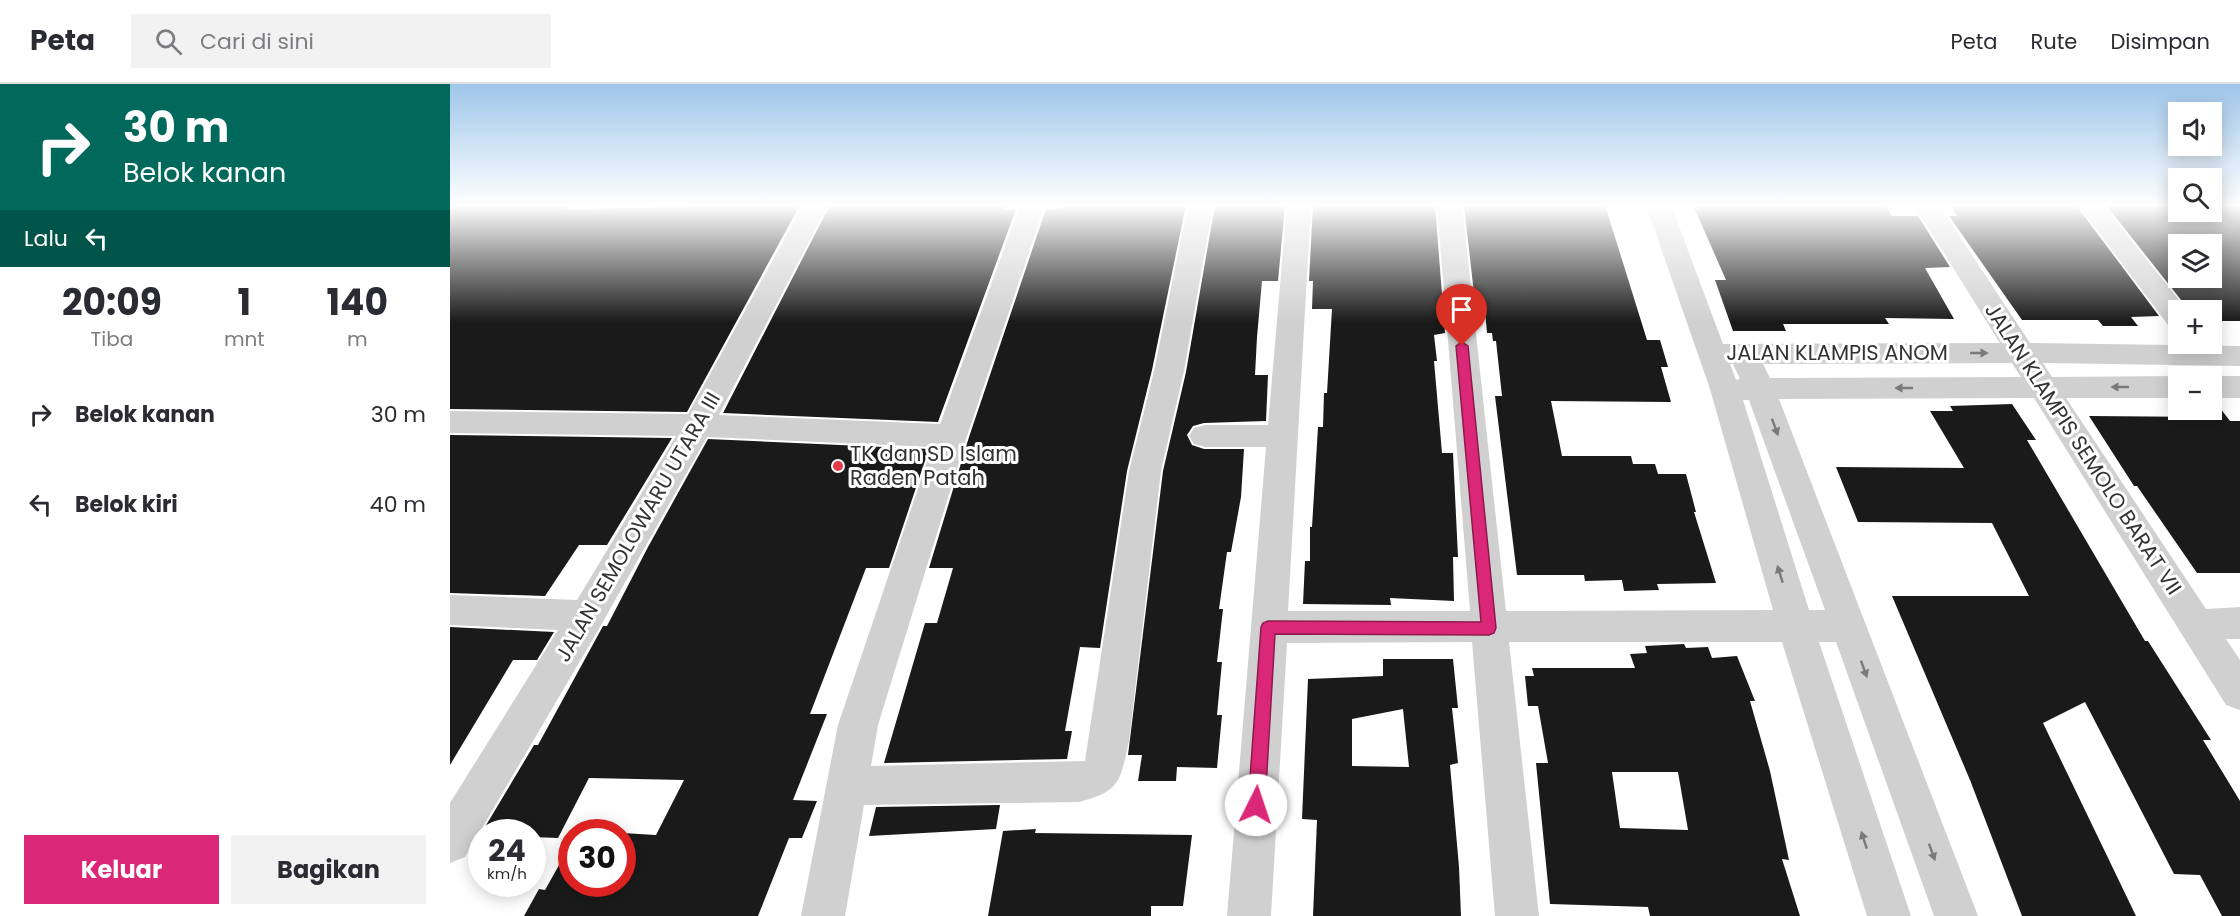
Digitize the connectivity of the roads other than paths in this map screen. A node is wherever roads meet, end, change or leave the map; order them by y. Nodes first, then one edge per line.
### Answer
1 (796, 244) edge
2 (1020, 244) edge
3 (1194, 244) edge
4 (1296, 244) edge
5 (1453, 244) edge
6 (1676, 244) edge
7 (1950, 244) edge
8 (2120, 244) edge
9 (2168, 305) edge
10 (2168, 351) edge
11 (2020, 353) junction
12 (2222, 353) edge
13 (1727, 354) junction
14 (2240, 356) edge
15 (2041, 387) junction
16 (2168, 387) edge
17 (2222, 387) edge
18 (2240, 387) edge
19 (1742, 389) junction
20 (450, 422) edge
21 (699, 425) junction
22 (951, 436) junction
23 (1205, 436) dead end
24 (1282, 436) junction
25 (450, 610) edge
26 (588, 616) junction
27 (2240, 624) edge
28 (2197, 625) junction
29 (1849, 626) junction
30 (1268, 627) junction
31 (1796, 627) junction
32 (1489, 628) junction
33 (2240, 693) edge
34 (848, 786) junction
35 (450, 842) edge
36 (823, 916) edge
37 (1249, 916) edge
38 (1518, 916) edge
39 (1889, 916) edge
40 (1956, 916) edge

1 - 21 street, JALAN SEMOLOWARU UTARA III
2 - 22 street
3 - 34 street
4 - 24 street
5 - 32 street
6 - 13 street
7 - 11 street, JALAN KLAMPIS SEMOLO BARAT VII
8 - 9 street
10 - 11 street, JALAN KLAMPIS ANOM
13 -> 11 street, JALAN KLAMPIS ANOM
11 - 15 street, JALAN KLAMPIS SEMOLO BARAT VII
12 - 14 street, JALAN KLAMPIS ANOM
13 - 19 street
16 -> 15 street, JALAN KLAMPIS ANOM
15 -> 19 street, JALAN KLAMPIS ANOM
15 - 28 street, JALAN KLAMPIS SEMOLO BARAT VII
17 - 18 street
19 -> 29 street
31 -> 19 street
20 - 21 street
21 - 22 street
21 - 26 street, JALAN SEMOLOWARU UTARA III
22 - 34 street
23 - 24 street
24 - 30 street
25 - 26 street
26 - 35 street, JALAN SEMOLOWARU UTARA III
27 - 28 street
28 - 33 street, JALAN KLAMPIS SEMOLO BARAT VII
29 - 31 street
29 -> 40 street
30 - 32 street
30 - 37 street
31 - 32 street
39 -> 31 street
32 - 38 street
34 - 36 street

